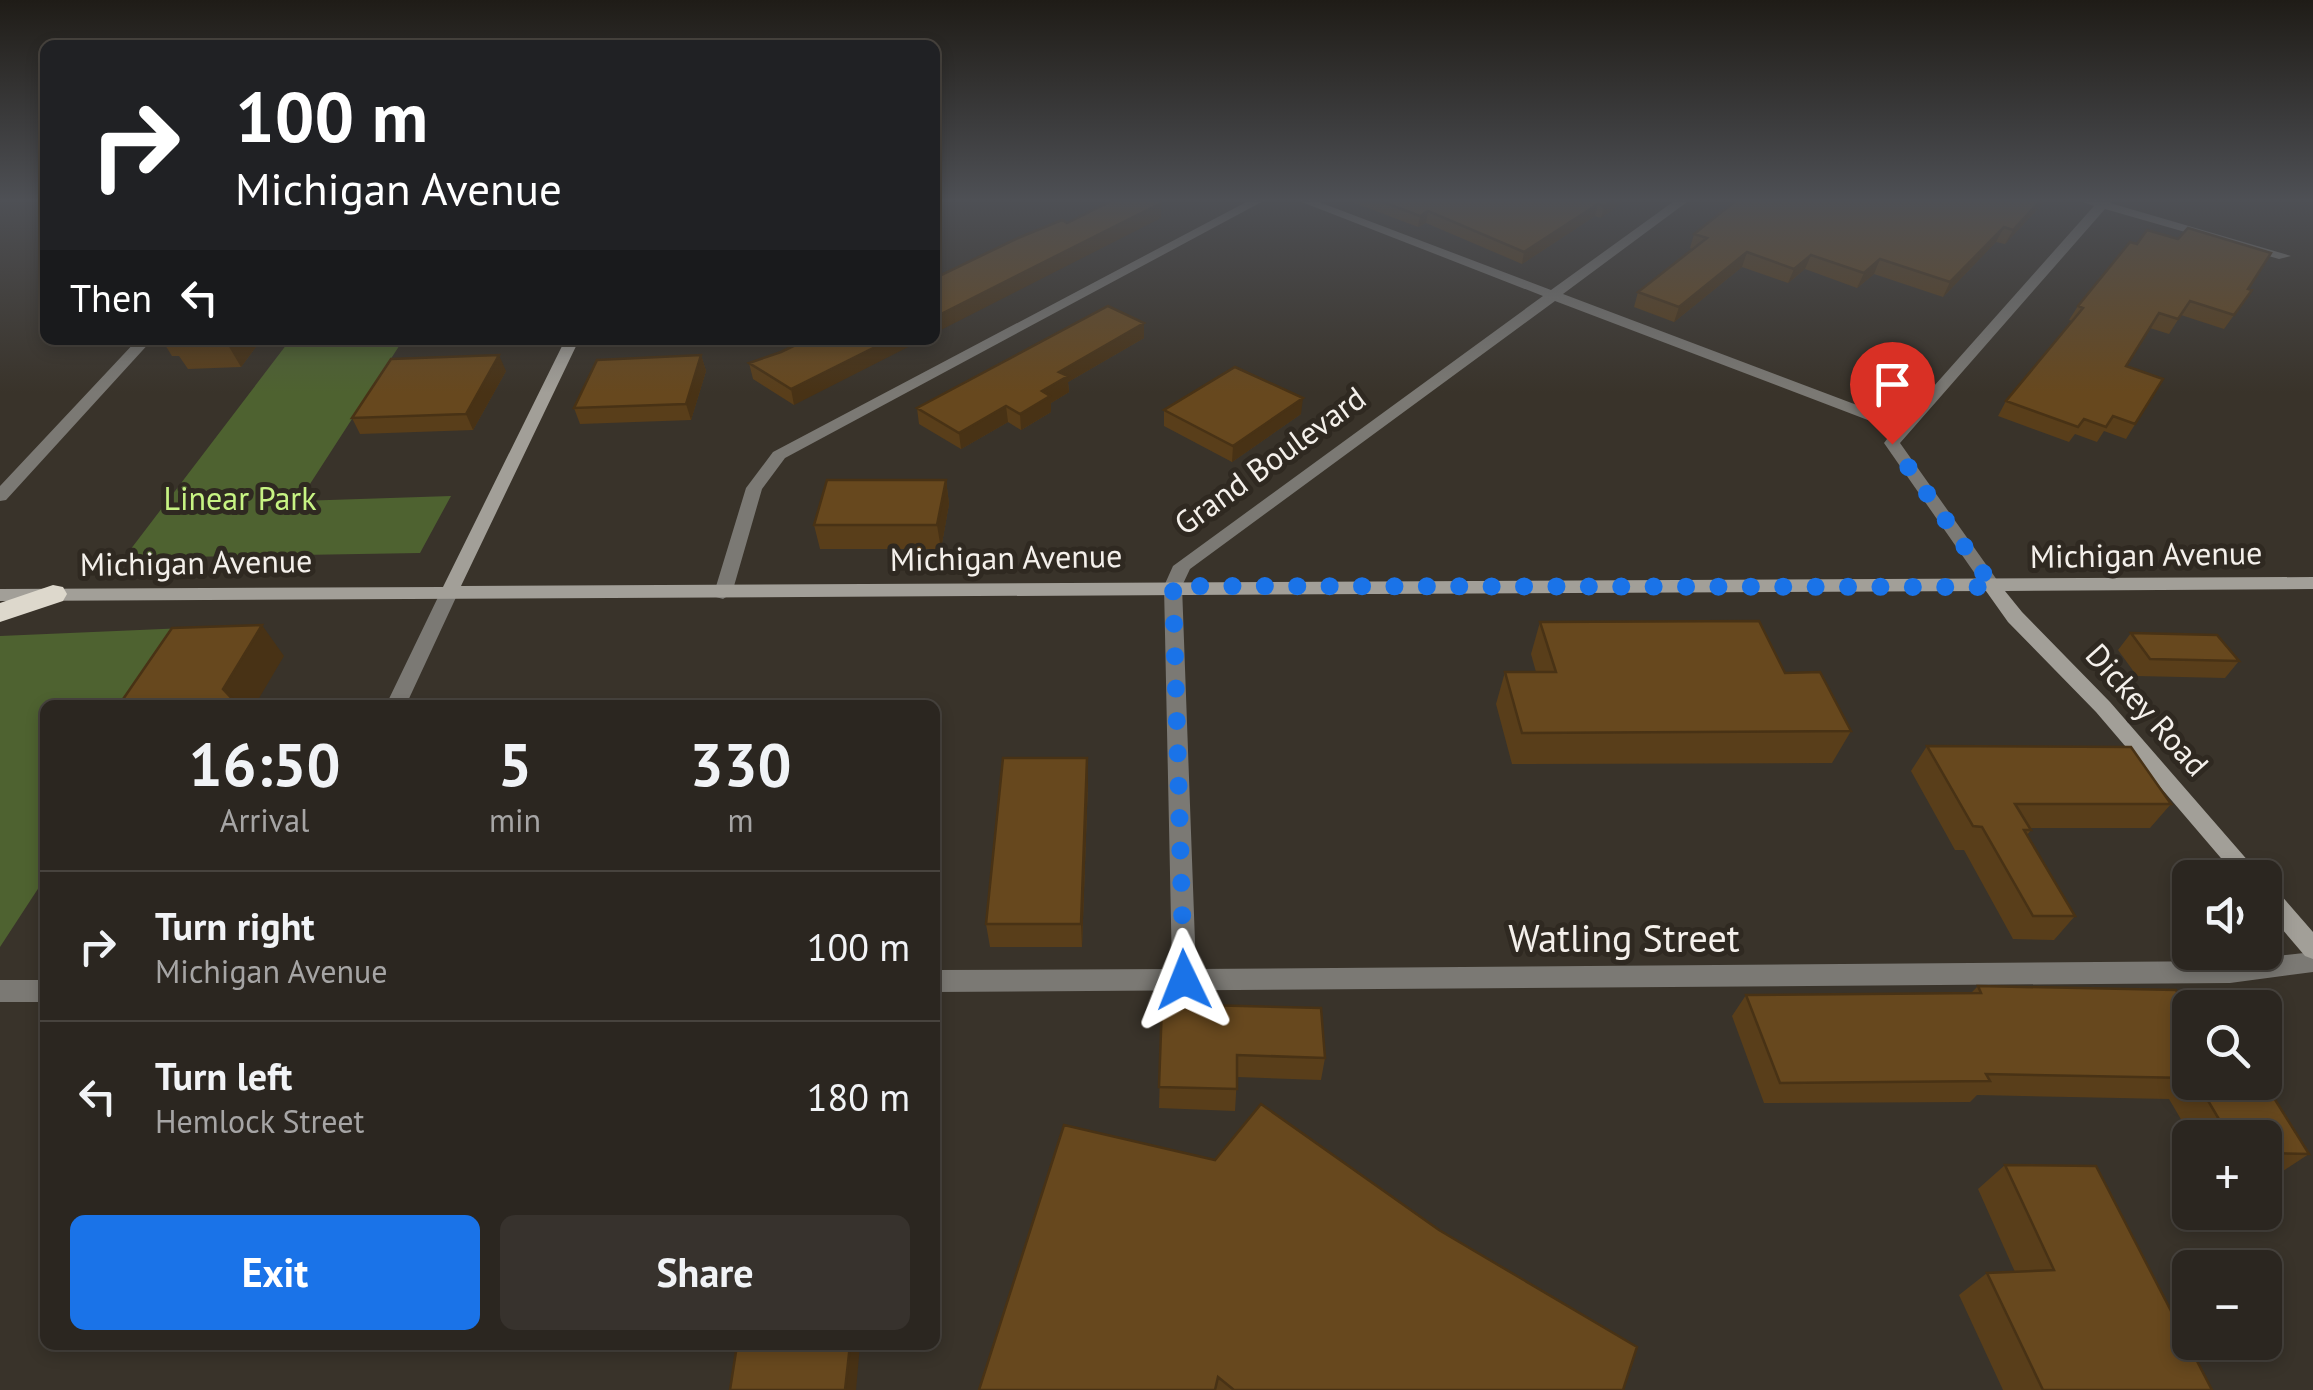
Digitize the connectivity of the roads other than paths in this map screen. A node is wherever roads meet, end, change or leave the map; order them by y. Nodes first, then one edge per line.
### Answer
1 (1139, 264) edge
2 (1471, 264) edge
3 (1595, 264) edge
4 (2050, 264) edge
5 (1553, 295) junction
6 (140, 345) edge
7 (570, 345) edge
8 (1905, 429) junction
9 (0, 496) edge
10 (2313, 583) edge
11 (1173, 586) junction
12 (1993, 587) junction
13 (450, 591) junction
14 (724, 592) junction
15 (0, 594) edge
16 (53, 594) junction
17 (0, 613) edge
18 (398, 700) edge
19 (2236, 860) edge
20 (2282, 913) edge
21 (2313, 949) edge
22 (2313, 962) edge
23 (1184, 980) junction
24 (940, 982) edge
25 (40, 990) edge
26 (0, 992) edge

1 - 14 street
2 - 5 street
3 - 5 street, Grand Boulevard
4 - 8 street
5 - 8 street
5 - 11 street, Grand Boulevard
6 - 9 street
7 - 13 main road
8 - 12 street
10 - 12 main road, Michigan Avenue
11 - 12 main road, Michigan Avenue
11 - 14 main road, Michigan Avenue
11 - 23 street, Grand Boulevard
12 - 19 main road, Dickey Road
13 - 14 main road, Michigan Avenue
13 - 16 main road, Michigan Avenue
13 - 18 street
15 - 16 main road, Michigan Avenue
16 - 17 highway
20 - 21 main road
22 - 23 street, Watling Street
23 - 24 street, Watling Street
25 - 26 street

